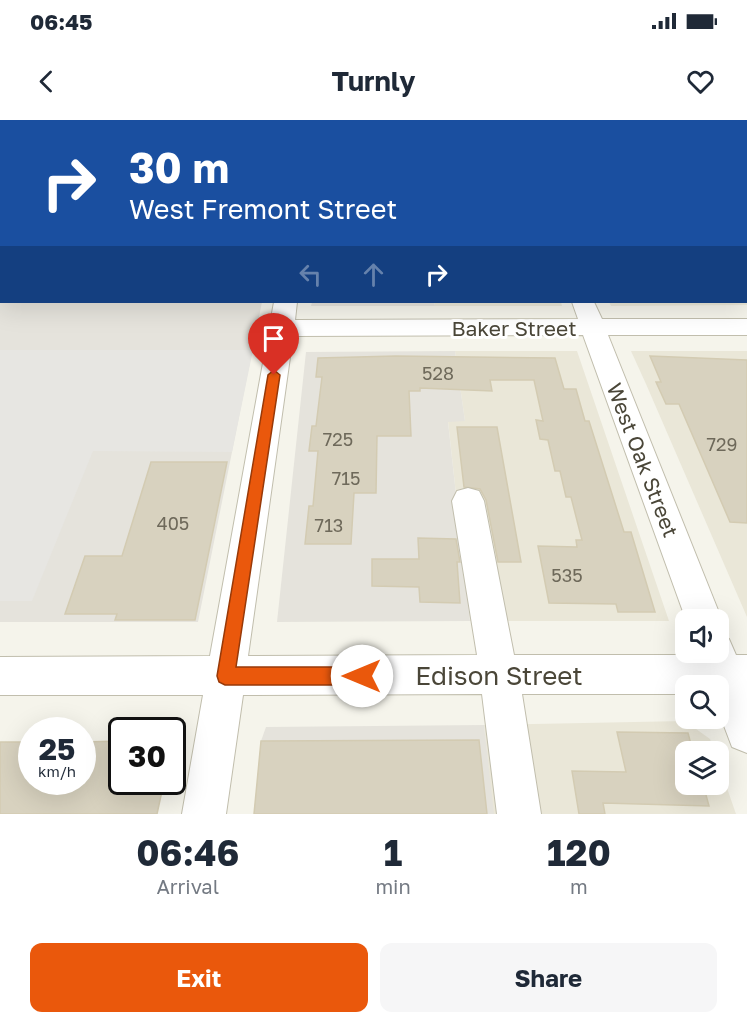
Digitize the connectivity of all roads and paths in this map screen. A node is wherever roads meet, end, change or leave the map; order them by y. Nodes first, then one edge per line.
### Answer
1 (284, 315) edge
2 (588, 315) edge
3 (747, 327) edge
4 (468, 501) dead end
5 (700, 609) edge
6 (729, 667) edge
7 (499, 675) junction
8 (0, 676) edge
9 (225, 676) junction
10 (747, 732) edge
11 (204, 814) edge
12 (519, 814) edge

1 - 2 street, Baker Street
1 - 9 street
2 - 3 street, Baker Street
2 - 5 street, West Oak Street
4 - 7 street
6 - 7 street, Edison Street
6 - 10 street
7 - 9 street, Edison Street
7 - 12 street
8 - 9 street, Edison Street
9 - 11 street

